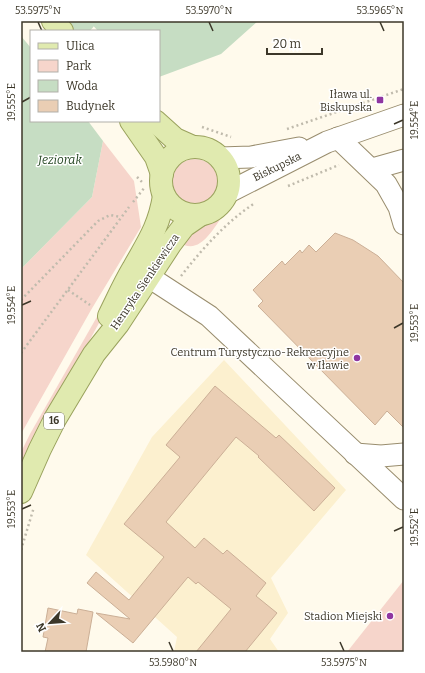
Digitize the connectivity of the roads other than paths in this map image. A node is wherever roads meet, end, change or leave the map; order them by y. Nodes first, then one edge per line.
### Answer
1 (53, 21) edge
2 (61, 30) edge
3 (404, 114) edge
4 (132, 122) edge
5 (155, 122) edge
6 (333, 140) junction
7 (193, 147) junction
8 (220, 158) junction
9 (404, 160) edge
10 (366, 163) junction
11 (162, 174) junction
12 (227, 192) junction
13 (164, 196) junction
14 (200, 215) junction
15 (404, 224) edge
16 (148, 277) junction
17 (94, 354) junction
18 (355, 454) junction
19 (404, 454) edge
20 (28, 499) edge
21 (404, 499) edge

1 - 2 main road
3 - 6 street, Biskupska
4 - 11 main road, 16
5 - 7 main road
6 - 8 street, Biskupska
6 - 10 street
6 - 12 street, Biskupska
7 - 8 main road
7 - 11 main road
8 - 12 main road
9 - 10 street
10 - 15 street
11 - 13 main road, 16
12 - 14 main road, 16
13 - 14 main road
13 - 17 main road, Henryka Sienkiewicza / 16
14 - 16 main road, Henryka Sienkiewicza / 16
16 - 17 main road, Henryka Sienkiewicza / 16
16 - 18 street
17 - 20 main road, Henryka Sienkiewicza / 16
18 - 19 street
18 - 21 street

